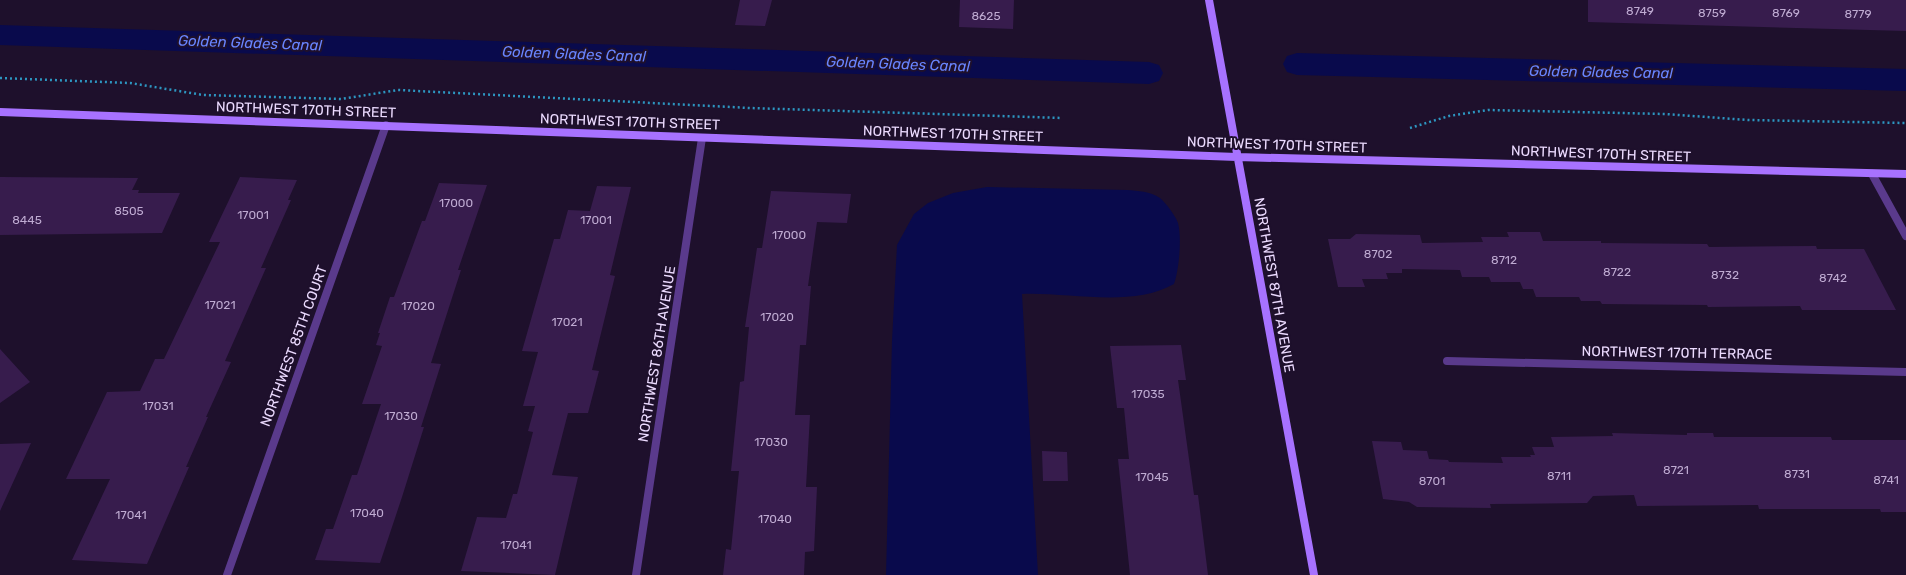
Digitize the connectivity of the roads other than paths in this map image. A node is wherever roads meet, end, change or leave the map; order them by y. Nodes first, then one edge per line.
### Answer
1 (1209, 0) edge
2 (0, 112) edge
3 (386, 125) junction
4 (702, 138) junction
5 (1237, 157) junction
6 (1872, 174) junction
7 (1906, 174) edge
8 (1906, 236) edge
9 (1447, 361) dead end
10 (1906, 372) edge
11 (227, 575) edge
12 (636, 575) edge
13 (1314, 575) edge

1 - 5 street, NORTHWEST 87TH AVENUE
2 - 3 street, NORTHWEST 170TH STREET
3 - 4 street, NORTHWEST 170TH STREET
3 - 11 street, NORTHWEST 85TH COURT
4 - 5 street, NORTHWEST 170TH STREET
4 - 12 street, NORTHWEST 86TH AVENUE
5 - 6 street, NORTHWEST 170TH STREET
5 - 13 street, NORTHWEST 87TH AVENUE
6 - 7 street, NORTHWEST 170TH STREET
6 - 8 street
9 - 10 street, NORTHWEST 170TH TERRACE

